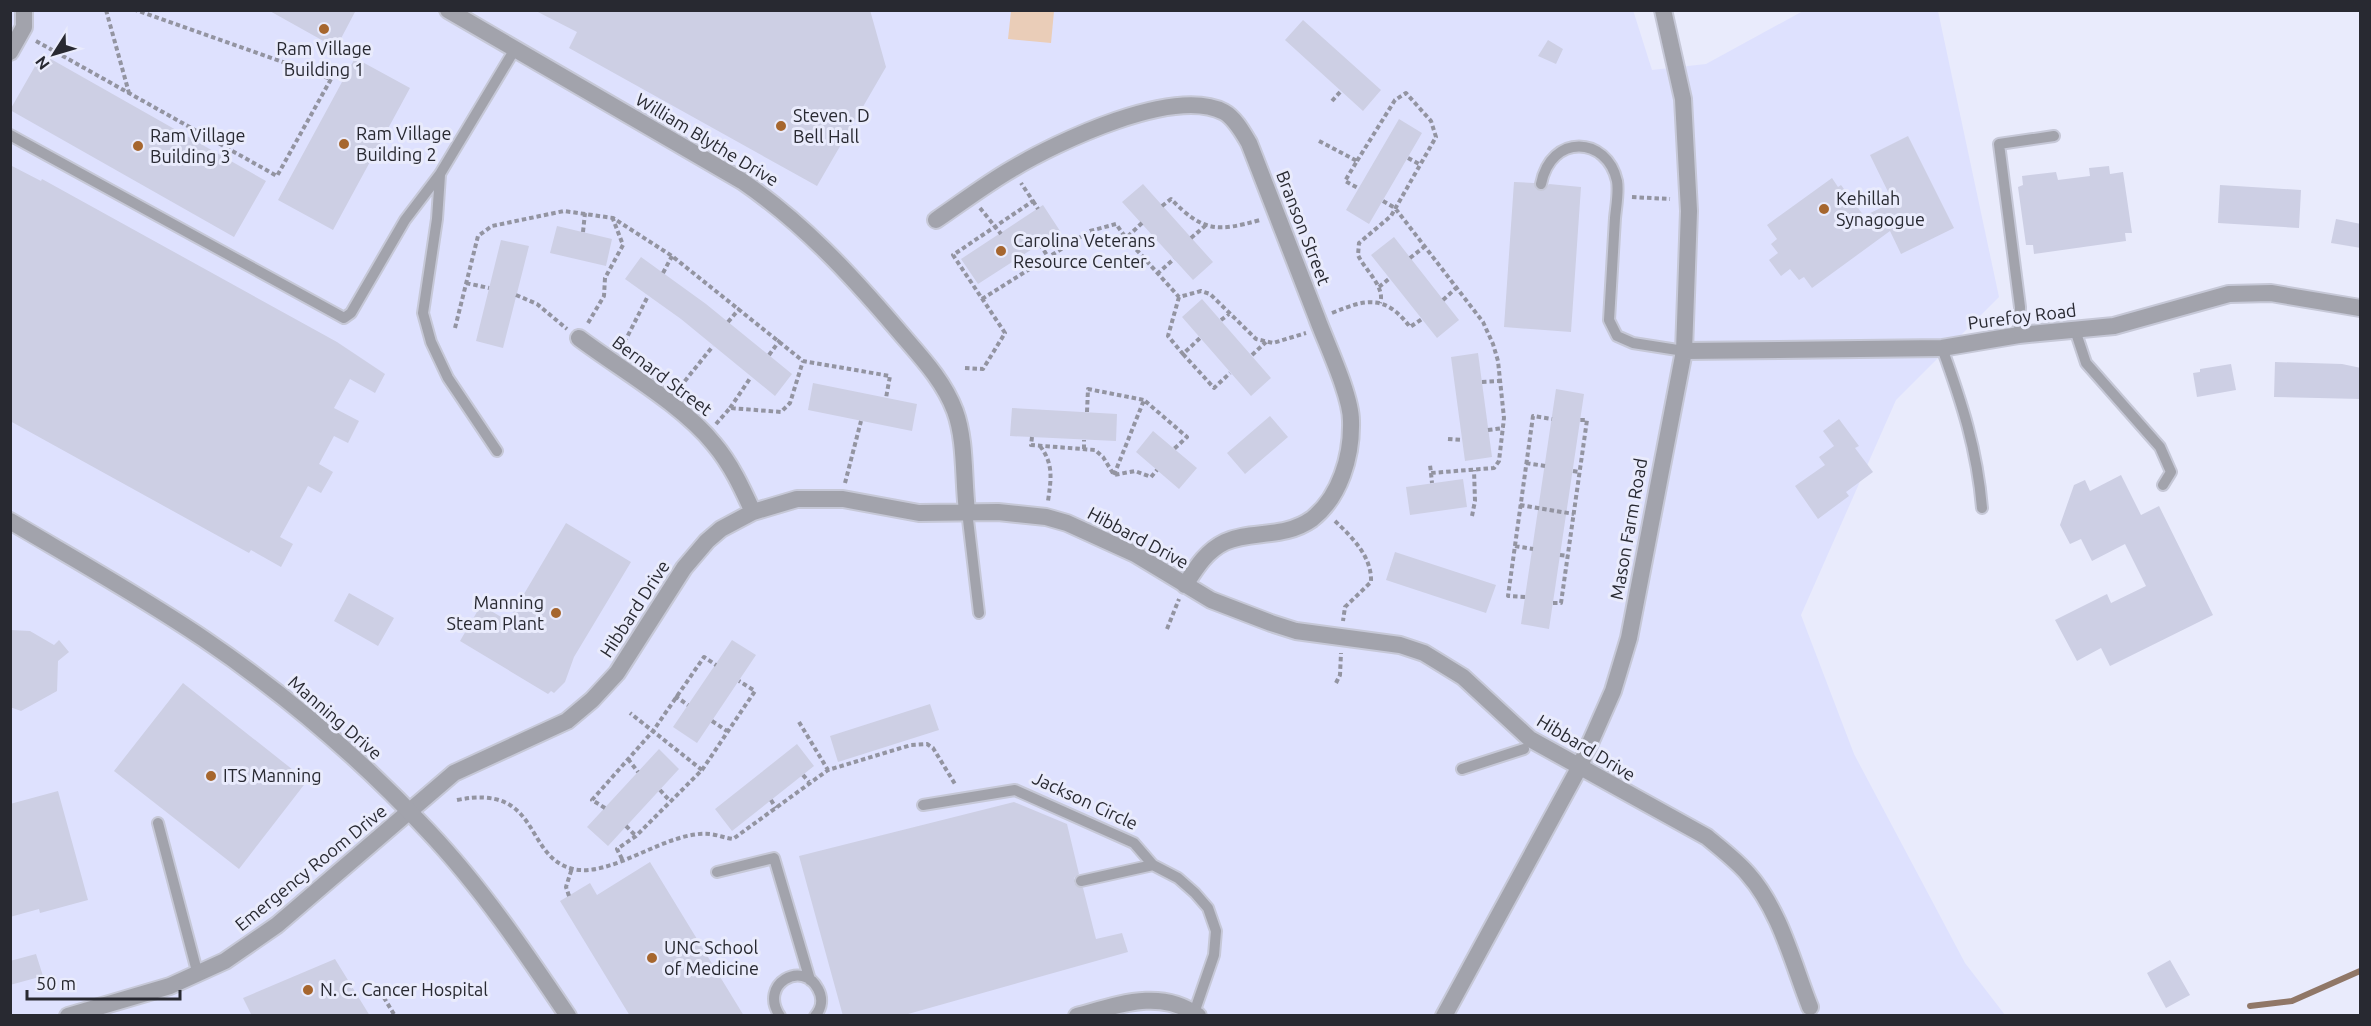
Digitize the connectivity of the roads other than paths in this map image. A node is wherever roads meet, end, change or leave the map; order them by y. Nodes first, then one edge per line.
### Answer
1 (24, 10) edge
2 (448, 10) edge
3 (1663, 10) edge
4 (515, 49) junction
5 (10, 52) edge
6 (10, 135) edge
7 (2054, 136) dead end
8 (440, 174) junction
9 (1541, 184) dead end
10 (936, 220) dead end
11 (2361, 308) edge
12 (2075, 330) junction
13 (2019, 335) junction
14 (579, 338) road end
15 (1942, 348) junction
16 (1684, 351) junction
17 (497, 451) dead end
18 (2163, 485) dead end
19 (1982, 508) dead end
20 (967, 511) junction
21 (753, 512) junction
22 (10, 521) edge
23 (1185, 585) junction
24 (980, 613) dead end
25 (1524, 749) dead end
26 (1579, 768) junction
27 (1462, 769) dead end
28 (923, 805) dead end
29 (410, 812) junction
30 (158, 823) dead end
31 (1153, 865) junction
32 (717, 872) dead end
33 (1081, 881) dead end
34 (198, 975) junction
35 (810, 980) junction
36 (1117, 1010) edge
37 (1810, 1012) edge
38 (817, 1014) edge
39 (1196, 1014) edge
40 (68, 1016) edge
41 (568, 1016) edge
42 (780, 1016) edge
43 (1077, 1016) edge
44 (1444, 1016) edge

1 - 5 street
2 - 4 street, William Blythe Drive
3 - 16 street, Mason Farm Road
4 - 8 lane
4 - 20 street, William Blythe Drive
6 - 8 lane
7 - 13 lane
8 - 17 lane
9 - 16 lane
10 - 23 street, Branson Street
11 - 12 street, Purefoy Road
12 - 13 street, Purefoy Road
12 - 18 lane
13 - 15 street, Purefoy Road
14 - 21 street, Bernard Street
15 - 16 street, Purefoy Road
15 - 19 lane
16 - 26 street, Mason Farm Road
20 - 21 street, Hibbard Drive
20 - 23 street, Hibbard Drive
20 - 24 lane
21 - 29 street, Hibbard Drive
22 - 29 street, Manning Drive
23 - 26 street, Hibbard Drive
25 - 27 lane
26 - 37 street, Hibbard Drive
26 - 44 street, Mason Farm Road
28 - 31 lane, Jackson Circle
29 - 34 street, Emergency Room Drive
29 - 41 street, Manning Drive
30 - 34 lane
31 - 33 lane
31 - 39 lane, Jackson Circle
32 - 35 lane
34 - 40 street, Emergency Room Drive
35 - 38 lane
35 - 42 lane
36 - 39 street
36 - 43 street

